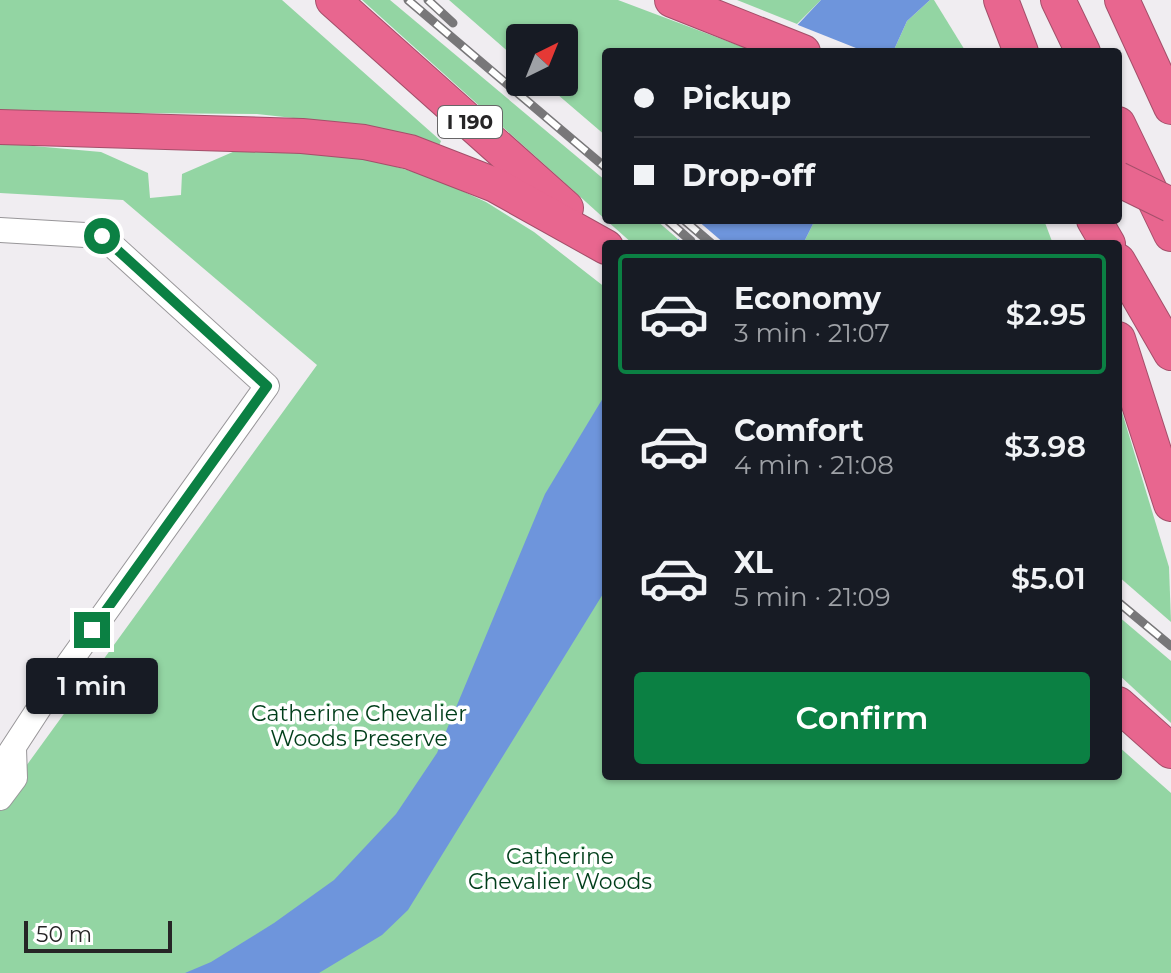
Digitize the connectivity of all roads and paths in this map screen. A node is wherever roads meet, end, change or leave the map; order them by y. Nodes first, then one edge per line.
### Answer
1 (333, 0) edge
2 (1058, 0) edge
3 (1122, 0) edge
4 (677, 2) edge
5 (1001, 2) edge
6 (793, 48) edge
7 (1019, 48) edge
8 (1081, 48) edge
9 (1171, 107) edge
10 (0, 127) edge
11 (1122, 132) edge
12 (1122, 181) edge
13 (1171, 205) edge
14 (0, 230) edge
15 (1171, 234) edge
16 (602, 242) edge
17 (602, 244) edge
18 (1122, 268) edge
19 (1122, 351) edge
20 (1171, 353) edge
21 (1171, 504) edge
22 (1122, 708) edge
23 (1171, 751) edge
24 (5, 758) edge
25 (0, 798) edge

1 - 16 highway, I 190
2 - 8 highway
3 - 9 highway
4 - 6 highway
5 - 7 highway
10 - 17 highway
11 - 15 highway
12 - 13 highway, bridge
14 - 24 lane
18 - 20 highway
19 - 21 highway
22 - 23 highway
24 - 25 lane

